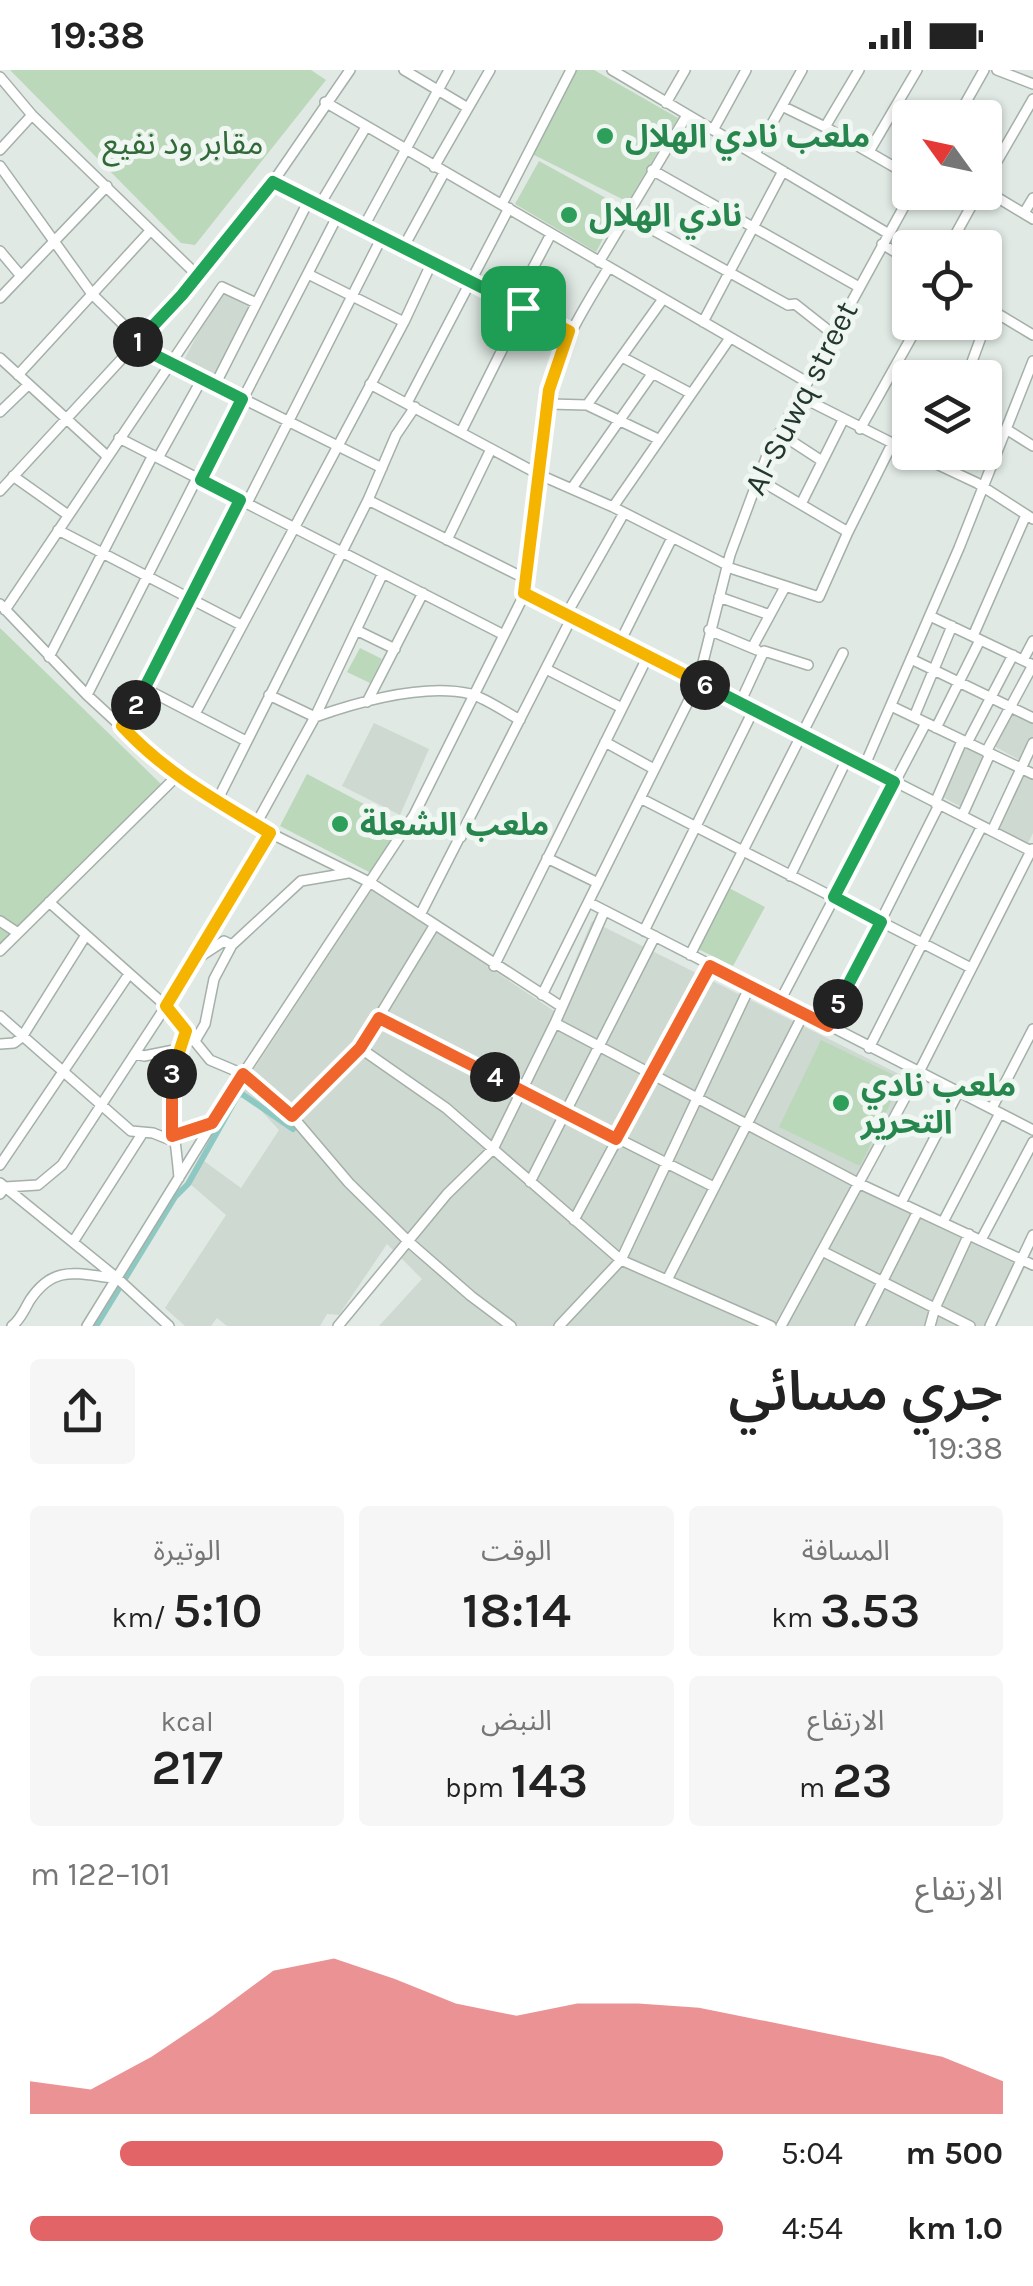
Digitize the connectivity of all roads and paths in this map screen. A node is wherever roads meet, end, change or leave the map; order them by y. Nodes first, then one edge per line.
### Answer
1 (331, 70) edge
2 (404, 70) edge
3 (450, 70) edge
4 (490, 70) edge
5 (571, 70) edge
6 (612, 70) edge
7 (685, 70) edge
8 (746, 70) edge
9 (802, 70) edge
10 (858, 70) edge
11 (917, 70) edge
12 (984, 70) edge
13 (997, 70) edge
14 (346, 74) edge
15 (0, 77) edge
16 (1033, 84) edge
17 (438, 90) junction
18 (1033, 99) edge
19 (967, 100) edge
20 (325, 102) junction
21 (666, 103) junction
22 (782, 106) junction
23 (468, 108) junction
24 (32, 115) junction
25 (686, 115) junction
26 (366, 127) junction
27 (825, 128) junction
28 (712, 130) junction
29 (0, 150) edge
30 (870, 150) junction
31 (404, 151) junction
32 (1002, 153) edge
33 (756, 154) junction
34 (892, 164) edge
35 (0, 166) edge
36 (434, 167) junction
37 (652, 170) junction
38 (783, 171) junction
39 (444, 173) junction
40 (273, 182) junction
41 (107, 186) junction
42 (1033, 198) edge
43 (309, 200) junction
44 (1002, 202) edge
45 (319, 206) junction
46 (505, 206) junction
47 (902, 210) edge
48 (338, 215) junction
49 (626, 215) junction
50 (1028, 216) edge
51 (363, 228) junction
52 (754, 229) junction
53 (150, 231) junction
54 (551, 234) junction
55 (888, 234) junction
56 (382, 237) junction
57 (54, 241) junction
58 (882, 244) junction
59 (403, 248) junction
60 (0, 250) edge
61 (892, 250) edge
62 (432, 262) junction
63 (604, 264) junction
64 (308, 274) junction
65 (730, 274) junction
66 (21, 276) junction
67 (198, 276) junction
68 (469, 281) junction
69 (859, 287) junction
70 (92, 294) junction
71 (352, 296) junction
72 (0, 298) edge
73 (663, 299) junction
74 (256, 303) junction
75 (519, 306) junction
76 (1002, 316) edge
77 (404, 322) junction
78 (702, 322) junction
79 (569, 331) junction
80 (833, 334) junction
81 (1033, 335) edge
82 (730, 338) junction
83 (910, 340) edge
84 (137, 342) junction
85 (622, 357) junction
86 (0, 358) edge
87 (1033, 361) edge
88 (169, 362) junction
89 (652, 374) junction
90 (18, 375) junction
91 (202, 378) junction
92 (807, 382) junction
93 (370, 384) junction
94 (28, 385) junction
95 (215, 385) junction
96 (1028, 389) edge
97 (690, 393) junction
98 (799, 396) junction
99 (242, 399) junction
100 (548, 404) junction
101 (411, 405) junction
102 (588, 405) junction
103 (0, 412) edge
104 (64, 420) junction
105 (843, 420) junction
106 (618, 421) junction
107 (287, 422) junction
108 (860, 428) junction
109 (461, 432) junction
110 (779, 432) junction
111 (1004, 433) junction
112 (119, 438) junction
113 (658, 440) junction
114 (892, 444) joint
115 (335, 446) junction
116 (1033, 446) edge
117 (491, 448) junction
118 (107, 456) junction
119 (156, 457) junction
120 (822, 461) junction
121 (382, 468) junction
122 (949, 470) edge
123 (540, 475) junction
124 (13, 476) junction
125 (756, 478) junction
126 (199, 479) junction
127 (984, 487) junction
128 (572, 488) junction
129 (0, 491) edge
130 (368, 500) junction
131 (244, 501) junction
132 (802, 504) junction
133 (612, 507) junction
134 (624, 512) junction
135 (68, 515) junction
136 (1030, 517) edge
137 (293, 526) junction
138 (58, 530) junction
139 (848, 532) junction
140 (672, 538) junction
141 (447, 540) junction
142 (342, 552) junction
143 (104, 554) junction
144 (727, 566) junction
145 (383, 573) junction
146 (147, 576) junction
147 (528, 580) junction
148 (785, 587) junction
149 (423, 593) junction
150 (524, 593) junction
151 (718, 596) junction
152 (190, 598) junction
153 (3, 607) edge
154 (770, 615) junction
155 (569, 616) junction
156 (930, 616) junction
157 (242, 625) junction
158 (952, 626) junction
159 (356, 630) junction
160 (709, 630) junction
161 (504, 634) junction
162 (976, 638) junction
163 (1033, 641) edge
164 (620, 642) junction
165 (395, 648) junction
166 (758, 650) junction
167 (843, 653) dead end
168 (1012, 655) junction
169 (648, 656) junction
170 (49, 657) junction
171 (911, 659) junction
172 (1030, 664) edge
173 (808, 665) dead end
174 (546, 669) junction
175 (934, 670) junction
176 (698, 682) junction
177 (959, 682) junction
178 (146, 689) junction
179 (86, 695) junction
180 (473, 695) junction
181 (269, 696) junction
182 (991, 698) junction
183 (367, 702) junction
184 (740, 703) junction
185 (891, 706) junction
186 (1010, 707) junction
187 (622, 708) junction
188 (753, 710) junction
189 (195, 714) junction
190 (914, 717) junction
191 (315, 718) junction
192 (1033, 718) edge
193 (520, 720) junction
194 (931, 725) junction
195 (122, 726) junction
196 (802, 735) junction
197 (246, 741) junction
198 (605, 742) junction
199 (965, 742) junction
200 (1033, 743) edge
201 (988, 753) junction
202 (847, 759) junction
203 (864, 767) junction
204 (1021, 768) junction
205 (654, 769) junction
206 (1033, 774) edge
207 (176, 777) junction
208 (894, 782) junction
209 (640, 798) junction
210 (217, 801) junction
211 (937, 804) junction
212 (414, 814) junction
213 (962, 816) junction
214 (256, 824) junction
215 (696, 826) junction
216 (987, 828) junction
217 (270, 833) junction
218 (461, 837) junction
219 (1032, 850) edge
220 (744, 852) junction
221 (547, 858) junction
222 (350, 872) junction
223 (790, 876) junction
224 (598, 883) junction
225 (371, 884) junction
226 (834, 897) junction
227 (49, 902) junction
228 (590, 903) junction
229 (604, 912) junction
230 (420, 916) junction
231 (0, 921) edge
232 (881, 922) junction
233 (434, 926) junction
234 (644, 931) junction
235 (18, 933) junction
236 (86, 934) junction
237 (655, 936) junction
238 (922, 942) junction
239 (232, 945) junction
240 (0, 951) edge
241 (690, 955) junction
242 (193, 961) junction
243 (494, 966) junction
244 (710, 966) junction
245 (971, 968) junction
246 (129, 974) junction
247 (750, 986) junction
248 (542, 996) junction
249 (780, 1001) junction
250 (166, 1006) junction
251 (562, 1007) junction
252 (804, 1014) junction
253 (0, 1016) edge
254 (379, 1018) junction
255 (555, 1023) junction
256 (828, 1026) junction
257 (1033, 1029) edge
258 (186, 1031) junction
259 (22, 1037) junction
260 (195, 1041) junction
261 (0, 1044) edge
262 (599, 1046) junction
263 (360, 1048) junction
264 (869, 1048) junction
265 (180, 1049) junction
266 (135, 1054) junction
267 (62, 1072) junction
268 (920, 1072) junction
269 (243, 1074) junction
270 (652, 1074) junction
271 (520, 1089) junction
272 (959, 1091) junction
273 (697, 1098) junction
274 (99, 1105) junction
275 (566, 1111) junction
276 (996, 1111) junction
277 (292, 1116) junction
278 (212, 1123) junction
279 (746, 1126) junction
280 (1032, 1127) edge
281 (142, 1134) junction
282 (172, 1136) junction
283 (616, 1139) junction
284 (1033, 1142) edge
285 (493, 1149) junction
286 (0, 1165) edge
287 (666, 1165) junction
288 (179, 1178) junction
289 (530, 1182) junction
290 (858, 1183) junction
291 (714, 1187) junction
292 (2, 1188) edge
293 (902, 1203) junction
294 (918, 1211) junction
295 (574, 1220) junction
296 (943, 1222) junction
297 (969, 1234) junction
298 (1033, 1235) edge
299 (981, 1240) junction
300 (73, 1242) junction
301 (408, 1242) junction
302 (822, 1251) junction
303 (1021, 1259) junction
304 (620, 1260) junction
305 (1033, 1264) edge
306 (117, 1278) junction
307 (666, 1280) junction
308 (882, 1282) junction
309 (935, 1308) junction
310 (157, 1321) edge
311 (12, 1326) edge
312 (87, 1326) edge
313 (169, 1326) edge
314 (338, 1326) edge
315 (511, 1326) edge
316 (558, 1326) edge
317 (771, 1326) edge
318 (781, 1326) edge
319 (860, 1326) edge
320 (930, 1326) edge
321 (970, 1326) edge
322 (990, 1326) edge

1 - 14 street
2 - 17 street
3 - 17 street
4 - 23 street
5 - 46 street
6 - 21 street
7 - 21 street
8 - 28 street
9 - 22 street
10 - 27 street
11 - 30 street
12 - 19 street
13 - 16 street
14 - 20 street
15 - 24 street
17 - 23 street
17 - 31 street
18 - 32 street
20 - 26 street
20 - 40 street
21 - 25 street
22 - 27 street
22 - 33 street
23 - 36 street
24 - 29 street
24 - 41 street
25 - 28 street
25 - 37 street
26 - 31 street
26 - 45 street
27 - 30 street
28 - 33 street
30 - 34 street
31 - 36 street
31 - 51 street
33 - 38 street
35 - 57 street
36 - 39 street
37 - 49 street
37 - 52 street
38 - 52 street
38 - 55 street
39 - 46 street
39 - 59 street
40 - 43 street
40 - 67 street
41 - 53 street
41 - 57 street
42 - 50 street
43 - 45 street
43 - 74 street
44 - 50 street
45 - 48 street
46 - 54 street
46 - 68 street
47 - 55 street, Al-Suwq street
48 - 51 street
48 - 64 street
49 - 63 street
49 - 65 street
51 - 56 street
52 - 65 street
52 - 69 street
53 - 67 street
53 - 70 street
54 - 63 street
54 - 75 street
55 - 58 street, Al-Suwq street
56 - 59 street
56 - 71 street
57 - 66 street
57 - 70 street
58 - 61 street
58 - 69 street, Al-Suwq street
59 - 62 street
60 - 66 street
62 - 68 street
62 - 77 street
63 - 73 street
63 - 79 street
64 - 71 street
64 - 99 street
65 - 78 street
65 - 80 street
66 - 72 street
67 - 84 street
68 - 75 street
68 - 101 street
69 - 80 street, Al-Suwq street
70 - 84 street
70 - 90 street
71 - 77 street
71 - 107 street
73 - 78 street
73 - 85 street
74 - 88 street
74 - 95 street
75 - 79 street
75 - 109 street
76 - 81 street
77 - 93 street
78 - 82 street
79 - 100 street
80 - 92 street, Al-Suwq street
82 - 92 street
82 - 97 street
83 - 108 street
84 - 88 street
84 - 104 street
85 - 89 street
85 - 102 street
86 - 90 street
87 - 96 street
88 - 91 street
88 - 112 street
89 - 97 street
89 - 106 street
90 - 94 street
91 - 95 street
91 - 119 street
92 - 98 street, Al-Suwq street
93 - 101 street
93 - 115 street
94 - 103 street
94 - 104 street
95 - 99 street
96 - 111 street
97 - 113 street
98 - 105 street
98 - 110 street, Al-Suwq street
99 - 107 street
99 - 126 street
100 - 102 street
100 - 123 street
101 - 109 street
101 - 121 street
102 - 106 street
104 - 118 street
104 - 124 street
105 - 108 street
105 - 120 street
106 - 113 street
106 - 128 street
107 - 115 street
107 - 131 street
108 - 114 street
109 - 117 street
110 - 120 street
110 - 125 street, Al-Suwq street
111 - 116 street
111 - 127 street
112 - 118 street
112 - 119 street
113 - 133 street
114 - 139 street
115 - 121 street
115 - 137 street
117 - 123 street
117 - 141 street
118 - 135 street
119 - 126 street
119 - 143 street
120 - 132 street
121 - 130 street
122 - 127 street
123 - 128 street
123 - 147 street
124 - 129 street
124 - 135 street
125 - 132 street
125 - 144 street, Al-Suwq street
126 - 131 street
126 - 146 street
127 - 136 street
127 - 156 street
128 - 133 street
130 - 141 street
130 - 142 street
131 - 137 street
131 - 152 street
132 - 139 street
133 - 134 street
134 - 140 street
134 - 155 street
135 - 138 street
136 - 162 street
137 - 142 street
137 - 157 street
138 - 143 street
138 - 153 street
139 - 148 street
140 - 144 street
140 - 164 street
141 - 147 street
142 - 145 street
142 - 181 street
143 - 146 street
143 - 170 street
144 - 148 street
144 - 151 street, Al-Suwq street
145 - 149 street
145 - 159 street
146 - 152 street
146 - 179 street
147 - 150 street
148 - 154 street
149 - 161 street
149 - 165 street
150 - 155 street
150 - 161 street
151 - 154 street
151 - 160 street, Al-Suwq street
152 - 157 street
152 - 178 street
153 - 170 street
154 - 166 street
155 - 164 street
155 - 174 street
156 - 158 street
156 - 171 street
157 - 189 street
158 - 162 street
158 - 175 street
159 - 165 street
159 - 191 street
160 - 166 street
160 - 176 street, Al-Suwq street
161 - 180 street
162 - 168 street
162 - 177 street
163 - 172 street
164 - 169 street
165 - 183 street
166 - 173 street
166 - 184 street
167 - 196 street
168 - 172 street
168 - 182 street
169 - 176 street
169 - 187 street
170 - 179 street
171 - 175 street
171 - 185 street
172 - 186 street
174 - 187 street
174 - 193 street
175 - 177 street
175 - 190 street
176 - 184 street
176 - 205 street, Al-Suwq street
177 - 182 street
177 - 194 street
178 - 189 street
178 - 195 street
179 - 195 street
180 - 183 street
180 - 193 street
180 - 212 street
181 - 191 street
181 - 197 street
182 - 186 street
182 - 199 street
183 - 191 street
184 - 188 street
185 - 190 street
185 - 203 street
186 - 192 street
186 - 201 street
187 - 198 street
188 - 196 street
188 - 215 street
189 - 197 street
190 - 194 street
191 - 214 street
193 - 218 street
194 - 199 street
194 - 208 street
195 - 207 street
196 - 202 street
196 - 220 street
197 - 210 street
198 - 205 street
198 - 221 street
199 - 201 street
199 - 211 street
200 - 204 street
201 - 204 street
201 - 213 street
202 - 203 street
202 - 223 street
203 - 208 street
204 - 206 street
204 - 216 street
205 - 209 street, Al-Suwq street
207 - 210 street
207 - 227 street
208 - 211 street
208 - 226 street
209 - 215 street
209 - 224 street, Al-Suwq street
210 - 214 street
211 - 213 street
211 - 232 street
212 - 218 street
212 - 225 street
213 - 216 street
214 - 217 street
215 - 220 street
215 - 234 street
216 - 219 street
216 - 238 street
217 - 222 street
217 - 242 street
218 - 230 street
219 - 245 street
220 - 223 street
220 - 241 street
221 - 224 street
221 - 243 street
222 - 225 street
222 - 239 street
223 - 226 street
224 - 228 street, Al-Suwq street
225 - 230 street
225 - 269 street
226 - 232 street
226 - 249 street
227 - 235 street
227 - 236 street
228 - 229 street
228 - 248 street, Al-Suwq street
229 - 234 street
229 - 251 street
230 - 233 street
231 - 235 street
232 - 238 street
232 - 256 street
233 - 243 street
233 - 254 street
234 - 237 street
235 - 240 street
236 - 246 street
236 - 259 street
237 - 241 street
237 - 262 street
238 - 245 street
238 - 264 street
239 - 242 street
239 - 260 street
241 - 244 street
242 - 250 street
243 - 248 street
244 - 247 street
244 - 270 street
245 - 268 street
246 - 250 street
246 - 267 street
247 - 249 street
247 - 273 street
248 - 251 street
249 - 252 street
250 - 258 street
250 - 266 street
251 - 255 street
252 - 256 street
252 - 279 street
253 - 259 street
254 - 263 street
254 - 271 street
255 - 262 street
255 - 271 street
256 - 264 street
257 - 276 street
258 - 260 street
258 - 265 street
259 - 261 street
259 - 267 street
260 - 269 street
262 - 270 street
262 - 275 street
263 - 277 street
263 - 285 street
264 - 268 street
265 - 266 street
265 - 282 street
266 - 274 street
267 - 274 street
267 - 286 street
268 - 272 street
268 - 290 street
269 - 277 street
269 - 278 street
270 - 273 street
270 - 283 street
271 - 275 street
271 - 285 street
272 - 276 street
272 - 293 street
273 - 279 street
273 - 287 street
274 - 281 street
274 - 292 street
275 - 283 street
275 - 289 street
276 - 280 street
276 - 296 street
277 - 301 street
278 - 282 street
278 - 288 street
279 - 290 street
279 - 291 street
281 - 282 street
281 - 300 street
282 - 288 street
283 - 287 street
283 - 295 street
284 - 299 street
285 - 289 street
285 - 301 street
287 - 291 street
287 - 304 street
288 - 306 street
289 - 295 street
290 - 293 street
290 - 302 street
291 - 307 street
292 - 300 street
293 - 294 street
294 - 296 street
294 - 308 street
295 - 304 street
296 - 297 street
297 - 299 street
297 - 309 street
298 - 303 street
299 - 303 street
300 - 306 street
301 - 314 street
301 - 315 street
302 - 308 street
302 - 318 street
303 - 305 street
303 - 322 street
304 - 307 street
304 - 316 street
306 - 310 street
306 - 311 street
306 - 312 street
307 - 317 street
308 - 309 street
308 - 319 street
309 - 320 street
309 - 321 street
310 - 313 street

